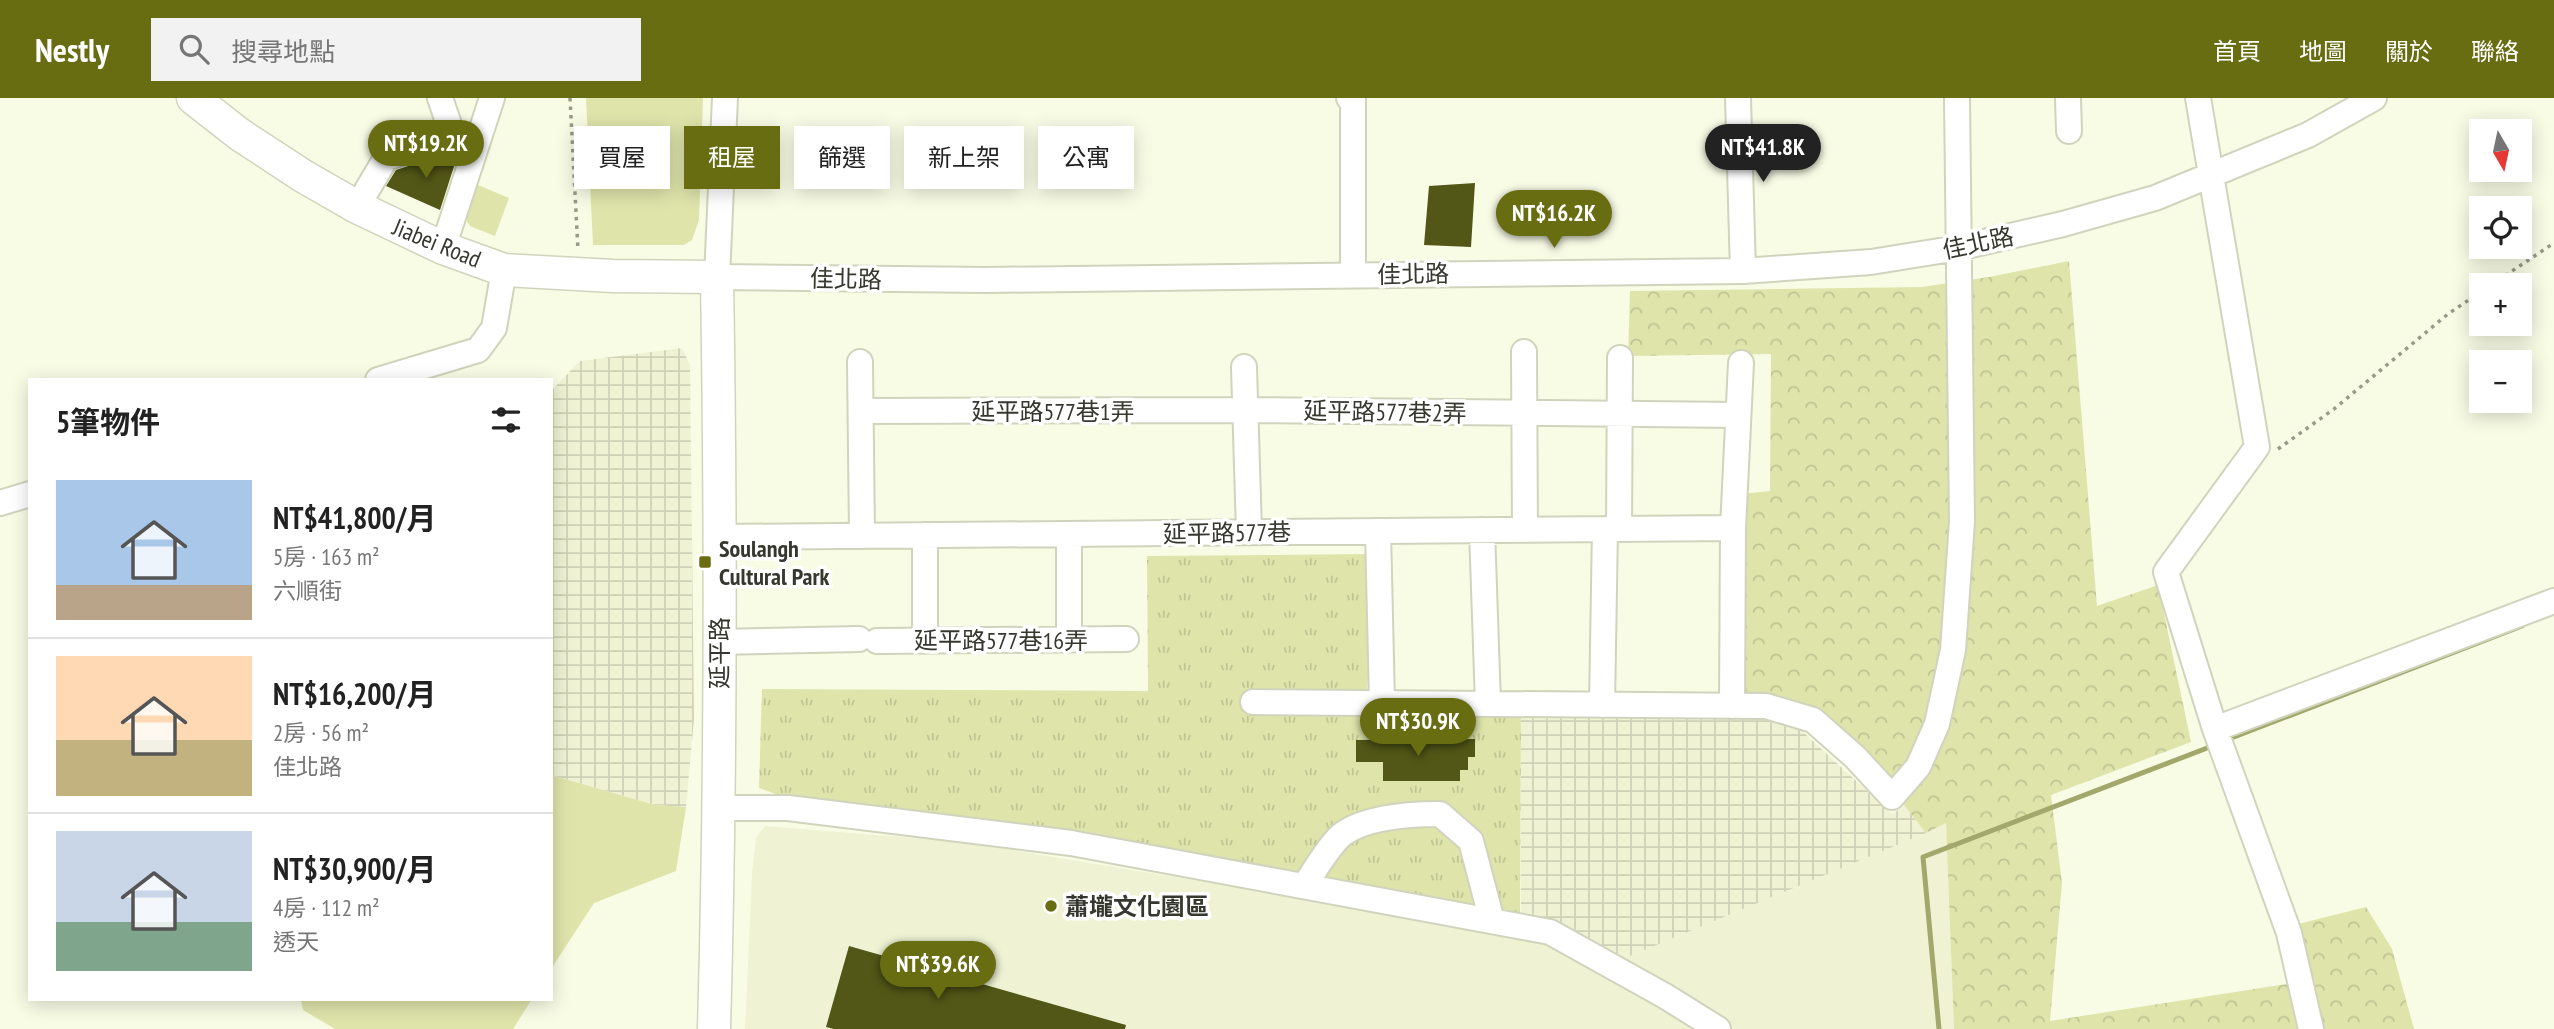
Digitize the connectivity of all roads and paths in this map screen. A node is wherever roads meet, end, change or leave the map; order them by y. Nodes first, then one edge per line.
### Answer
1 (193, 98) edge
2 (440, 98) edge
3 (492, 98) edge
4 (570, 98) edge
5 (725, 98) edge
6 (1349, 98) edge
7 (1738, 98) edge
8 (1956, 98) edge
9 (2068, 98) edge
10 (2199, 98) edge
11 (2374, 98) edge
12 (2069, 131) dead end
13 (453, 135) junction
14 (476, 146) junction
15 (2213, 176) junction
16 (357, 207) junction
17 (2554, 243) edge
18 (443, 248) junction
19 (1958, 248) junction
20 (504, 270) junction
21 (1743, 271) junction
22 (2509, 273) edge
23 (579, 274) junction
24 (1353, 275) junction
25 (717, 277) junction
26 (2469, 300) edge
27 (1524, 352) dead end
28 (1620, 358) dead end
29 (860, 362) dead end
30 (1741, 363) dead end
31 (1244, 367) dead end
32 (385, 378) edge
33 (1245, 410) junction
34 (861, 411) junction
35 (1524, 413) junction
36 (1619, 414) junction
37 (1737, 415) junction
38 (2257, 447) junction
39 (28, 495) edge
40 (0, 503) edge
41 (1733, 528) junction
42 (1612, 529) junction
43 (1482, 530) junction
44 (1525, 530) junction
45 (1378, 531) junction
46 (1248, 532) junction
47 (1069, 534) junction
48 (925, 535) junction
49 (862, 536) junction
50 (721, 537) junction
51 (2554, 601) edge
52 (1126, 639) dead end
53 (925, 640) junction
54 (1069, 640) junction
55 (718, 642) junction
56 (1253, 702) dead end
57 (1382, 703) junction
58 (1488, 704) junction
59 (1602, 705) junction
60 (1732, 706) junction
61 (2215, 729) junction
62 (720, 808) junction
63 (1304, 886) junction
64 (1492, 921) junction
65 (715, 1029) edge
66 (1718, 1029) edge
67 (2311, 1029) edge

1 - 16 main road, Jiabei Road
2 - 13 street
3 - 14 street
4 - 23 path
5 - 25 street
6 - 24 street
7 - 21 street
8 - 19 street
9 - 12 street
10 - 15 street
11 - 15 street, 佳北路
13 - 14 street
13 - 16 street
14 - 18 street
15 - 19 street, 佳北路
15 - 38 street
16 - 18 main road, Jiabei Road
17 - 22 path
18 - 20 main road, Jiabei Road
19 - 21 street, 佳北路
19 - 60 street
20 - 23 main road, Jiabei Road
20 - 32 street
21 - 24 street, 佳北路
23 - 25 main road, Jiabei Road
24 - 25 street, 佳北路
25 - 50 main road, 延平路
26 - 38 path
27 - 35 street
28 - 36 street
29 - 34 street
30 - 37 street
31 - 33 street
33 - 34 street, 延平路577巷1弄
33 - 35 street, 延平路577巷2弄
33 - 46 street
34 - 49 street
35 - 36 street, 延平路577巷2弄
35 - 44 street
36 - 37 street, 延平路577巷2弄
36 - 42 street
37 - 41 street
38 - 61 street
39 - 40 street
41 - 42 street, 延平路577巷
41 - 60 street
42 - 44 street, 延平路577巷
42 - 59 street
43 - 44 street, 延平路577巷
43 - 45 street, 延平路577巷
43 - 58 street
45 - 46 street, 延平路577巷
45 - 57 street
46 - 47 street, 延平路577巷
47 - 48 street, 延平路577巷
47 - 54 street
48 - 49 street, 延平路577巷
48 - 53 street
49 - 50 street, 延平路577巷
50 - 55 main road, 延平路
51 - 61 street
52 - 54 street, 延平路577巷16弄
53 - 54 street, 延平路577巷16弄
53 - 55 street, 延平路577巷16弄
55 - 62 main road, 延平路
56 - 57 street
57 - 58 street
58 - 59 street
59 - 60 street
61 - 67 street
62 - 63 street
62 - 65 main road, 延平路
63 - 64 street
63 - 64 street
64 - 66 street

